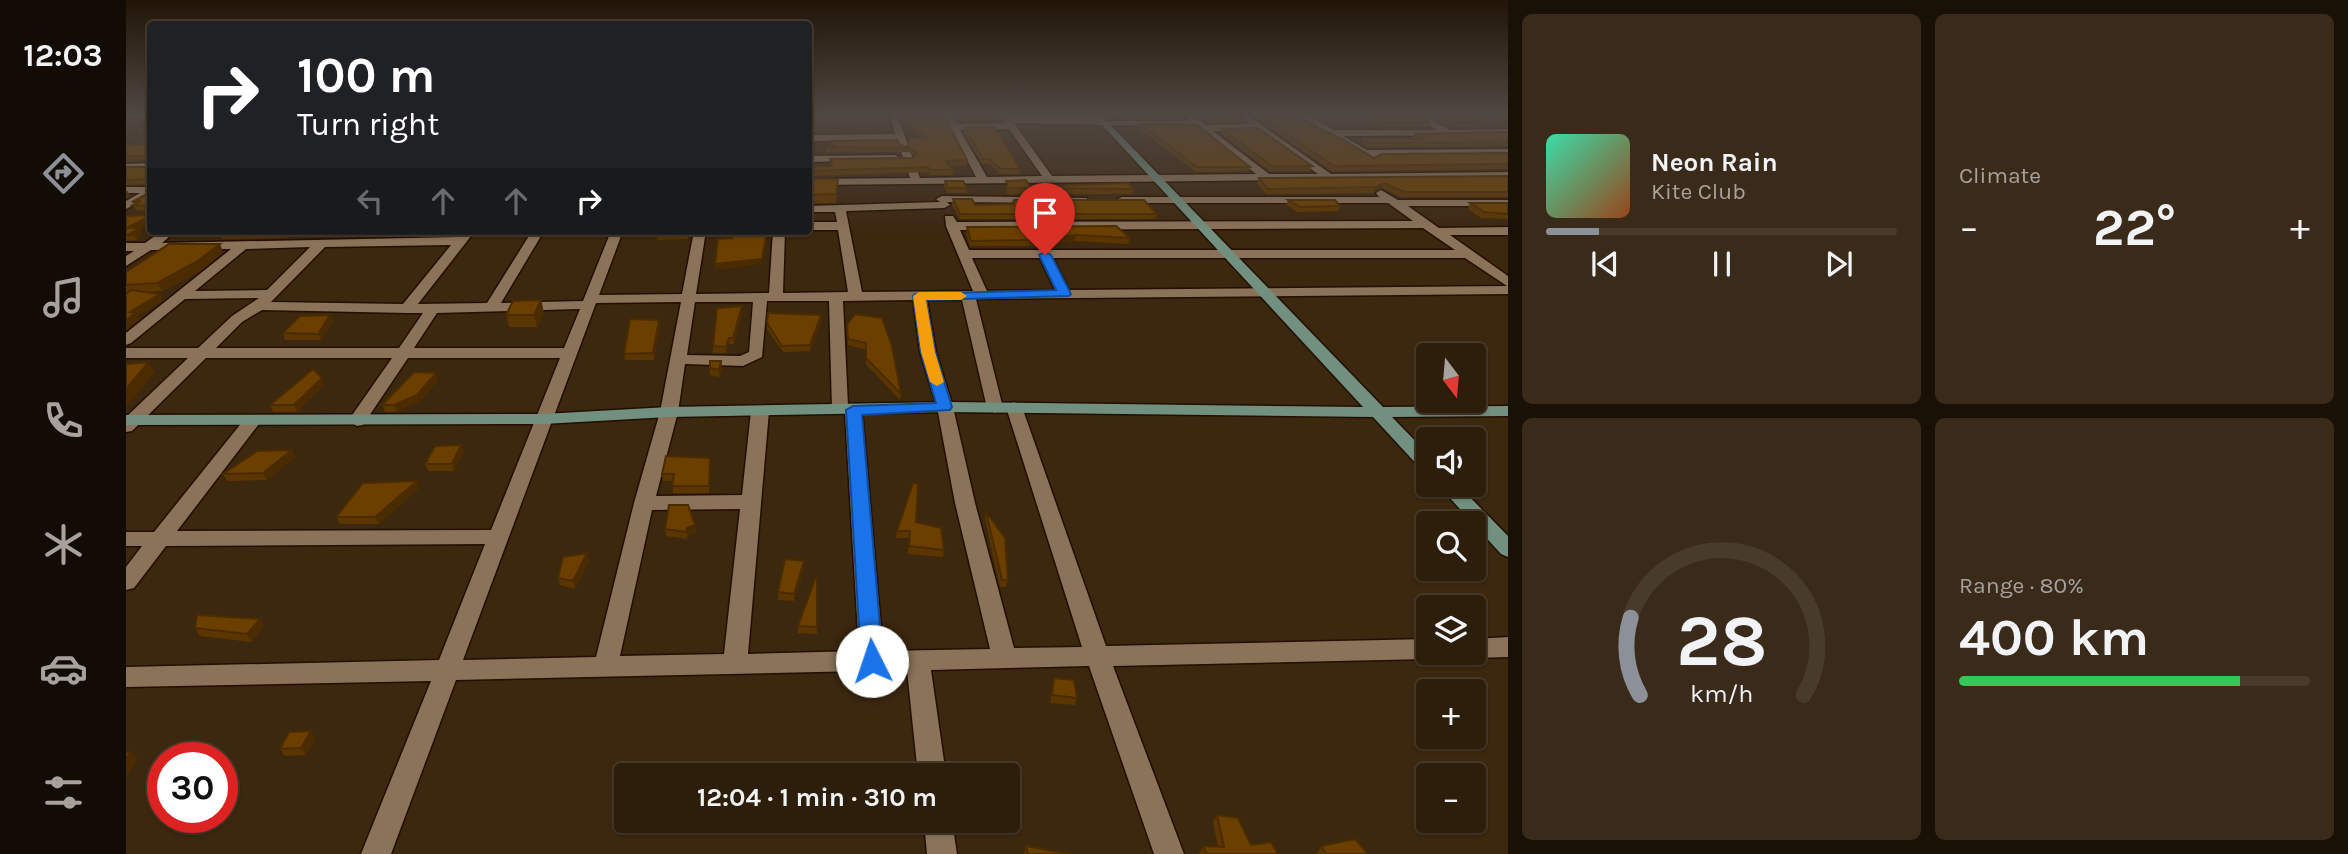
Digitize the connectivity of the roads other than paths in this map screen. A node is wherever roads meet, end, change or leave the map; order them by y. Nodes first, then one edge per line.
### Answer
1 (907, 154) edge
2 (968, 154) edge
3 (1031, 154) edge
4 (1136, 154) edge
5 (1237, 154) edge
6 (1298, 154) edge
7 (1367, 154) edge
8 (1478, 154) edge
9 (909, 158) junction
10 (812, 159) edge
11 (147, 166) edge
12 (126, 167) edge
13 (1508, 170) edge
14 (1508, 175) edge
15 (1359, 176) junction
16 (1403, 176) junction
17 (1266, 177) junction
18 (1329, 177) junction
19 (1160, 178) junction
20 (1049, 179) junction
21 (916, 180) junction
22 (983, 180) junction
23 (933, 181) junction
24 (812, 182) edge
25 (884, 186) junction
26 (856, 187) junction
27 (126, 190) edge
28 (147, 191) edge
29 (147, 193) edge
30 (1100, 200) edge
31 (1114, 200) edge
32 (1180, 200) junction
33 (943, 202) junction
34 (1394, 202) junction
35 (1508, 203) edge
36 (126, 206) edge
37 (890, 206) junction
38 (862, 207) junction
39 (840, 208) junction
40 (812, 209) edge
41 (1425, 224) junction
42 (1203, 225) junction
43 (812, 226) edge
44 (842, 226) junction
45 (952, 226) junction
46 (1508, 231) edge
47 (1438, 232) junction
48 (164, 235) edge
49 (536, 235) edge
50 (615, 235) edge
51 (699, 235) edge
52 (779, 235) edge
53 (465, 236) edge
54 (322, 243) junction
55 (243, 245) junction
56 (126, 247) edge
57 (148, 247) junction
58 (964, 254) junction
59 (1469, 254) junction
60 (1045, 255) junction
61 (1233, 256) junction
62 (126, 262) edge
63 (1508, 282) edge
64 (1508, 290) edge
65 (271, 294) junction
66 (1064, 294) junction
67 (1267, 294) junction
68 (182, 295) junction
69 (919, 296) junction
70 (975, 296) junction
71 (836, 297) junction
72 (856, 297) junction
73 (760, 298) junction
74 (776, 298) junction
75 (690, 299) junction
76 (590, 302) junction
77 (259, 306) junction
78 (491, 308) junction
79 (407, 309) junction
80 (433, 309) junction
81 (126, 340) edge
82 (126, 353) edge
83 (570, 353) junction
84 (201, 354) junction
85 (401, 354) junction
86 (678, 359) junction
87 (945, 407) junction
88 (1005, 408) junction
89 (846, 410) junction
90 (760, 411) junction
91 (1508, 411) edge
92 (669, 412) junction
93 (1377, 412) junction
94 (543, 419) junction
95 (253, 420) junction
96 (357, 421) junction
97 (128, 423) edge
98 (1416, 453) edge
99 (1458, 497) edge
100 (753, 502) junction
101 (644, 503) junction
102 (498, 537) junction
103 (163, 538) junction
104 (126, 539) edge
105 (1508, 549) edge
106 (126, 582) edge
107 (1508, 647) edge
108 (1486, 648) edge
109 (1416, 649) edge
110 (1097, 656) junction
111 (1004, 657) junction
112 (918, 659) junction
113 (872, 661) junction
114 (735, 664) junction
115 (606, 667) junction
116 (447, 670) junction
117 (126, 677) edge
118 (931, 763) edge
119 (939, 833) edge
120 (376, 854) edge
121 (942, 854) edge
122 (1169, 854) edge

1 - 9 street
2 - 22 street
3 - 20 street
4 - 19 street
5 - 17 street
6 - 18 street
7 - 16 street
8 - 13 street
9 - 10 street
9 - 21 street
11 - 12 street
14 - 16 street
15 - 16 street
15 - 18 street
15 - 34 street
17 - 18 street
17 - 19 street
19 - 20 street
19 - 32 street
20 - 22 street
21 - 23 street
21 - 25 street
22 - 23 street
23 - 33 street
24 - 26 street
25 - 26 street
25 - 37 street
26 - 38 street
27 - 28 street
29 - 36 street
30 - 33 street
31 - 32 street
32 - 34 street
32 - 42 street
33 - 37 street
33 - 45 street
34 - 35 street
34 - 41 street
37 - 38 street
38 - 39 street
39 - 40 street
39 - 44 street
41 - 42 street
41 - 47 street
42 - 45 street
42 - 61 street
43 - 44 street
44 - 72 street
45 - 58 street
46 - 47 street
47 - 59 street
48 - 57 street
49 - 78 street
50 - 76 street
51 - 75 street
52 - 74 street
53 - 54 street
53 - 79 street
54 - 55 street
54 - 65 street
55 - 57 street
55 - 68 street
56 - 57 street
57 - 62 street
58 - 60 street
58 - 70 street
59 - 61 street
59 - 63 street
60 - 61 street
60 - 66 street
61 - 67 street
64 - 67 street
65 - 68 street
65 - 77 street
66 - 67 street
66 - 70 street
67 - 93 street
68 - 81 street
69 - 70 street
69 - 72 street
69 - 87 street
70 - 88 street
71 - 72 street
71 - 74 street
71 - 89 street
73 - 74 street
73 - 75 street
73 - 86 street
75 - 76 street
75 - 86 street
76 - 78 street
76 - 83 street
77 - 79 street
77 - 84 street
78 - 80 street
79 - 80 street
80 - 85 street
82 - 84 street
83 - 85 street
83 - 94 street
84 - 85 street
84 - 97 street
85 - 96 street
86 - 92 street
87 - 88 street
87 - 89 street
87 - 111 street
88 - 93 street
88 - 110 street
89 - 90 street
89 - 113 street
90 - 92 street
90 - 100 street
91 - 93 street
92 - 94 street
92 - 101 street
93 - 98 street
94 - 96 street
94 - 102 street
95 - 96 street
95 - 97 street
95 - 103 street
99 - 105 street
100 - 101 street
100 - 114 street
101 - 115 street
102 - 103 street
102 - 116 street
103 - 104 street
103 - 106 street
107 - 108 street
109 - 110 street
110 - 111 street
110 - 122 street
111 - 112 street
112 - 113 street
112 - 118 street
113 - 114 street
114 - 115 street
115 - 116 street
116 - 117 street
116 - 120 street
119 - 121 street

